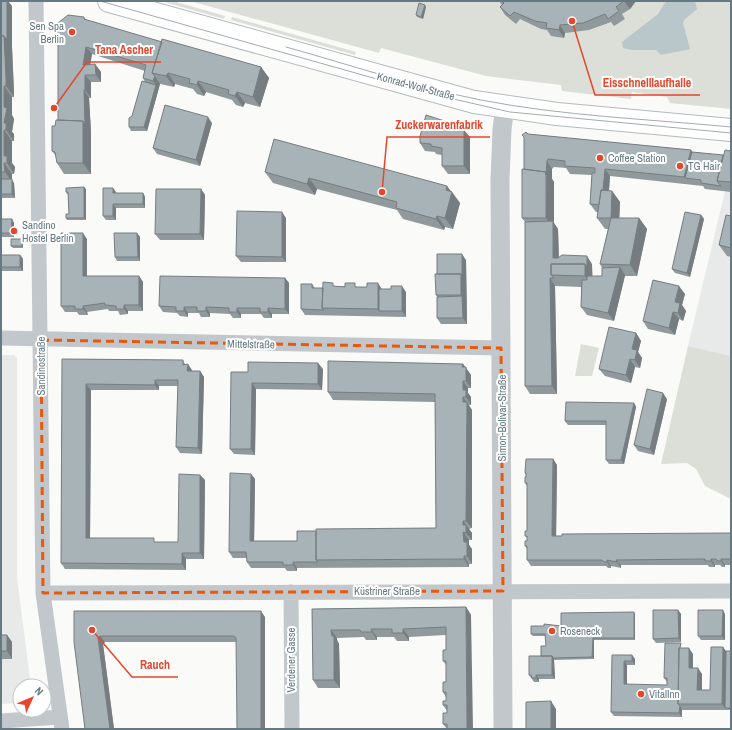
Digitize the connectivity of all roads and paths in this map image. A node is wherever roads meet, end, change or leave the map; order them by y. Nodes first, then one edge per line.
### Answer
1 (36, 1) edge
2 (109, 1) edge
3 (506, 107) junction
4 (731, 130) edge
5 (1, 338) edge
6 (41, 340) junction
7 (501, 348) junction
8 (731, 590) edge
9 (502, 591) junction
10 (291, 592) junction
11 (43, 593) junction
12 (1, 721) edge
13 (61, 723) edge
14 (292, 729) edge
15 (504, 729) edge

1 - 6 street, Sandinostraße
2 - 3 main road, Konrad-Wolf-Straße
3 - 4 main road, Konrad-Wolf-Straße
3 - 7 street, Simon-Bolivar-Straße
5 - 6 street, Mittelstraße
6 - 7 street, Mittelstraße
6 - 11 street, Sandinostraße
7 - 9 street, Simon-Bolivar-Straße
8 - 9 street, Küstriner Straße
9 - 10 street, Küstriner Straße
9 - 15 street, Simon-Bolivar-Straße
10 - 11 street, Küstriner Straße
10 - 14 street, Verdener Gasse
11 - 13 street, Sandinostraße
12 - 13 street

